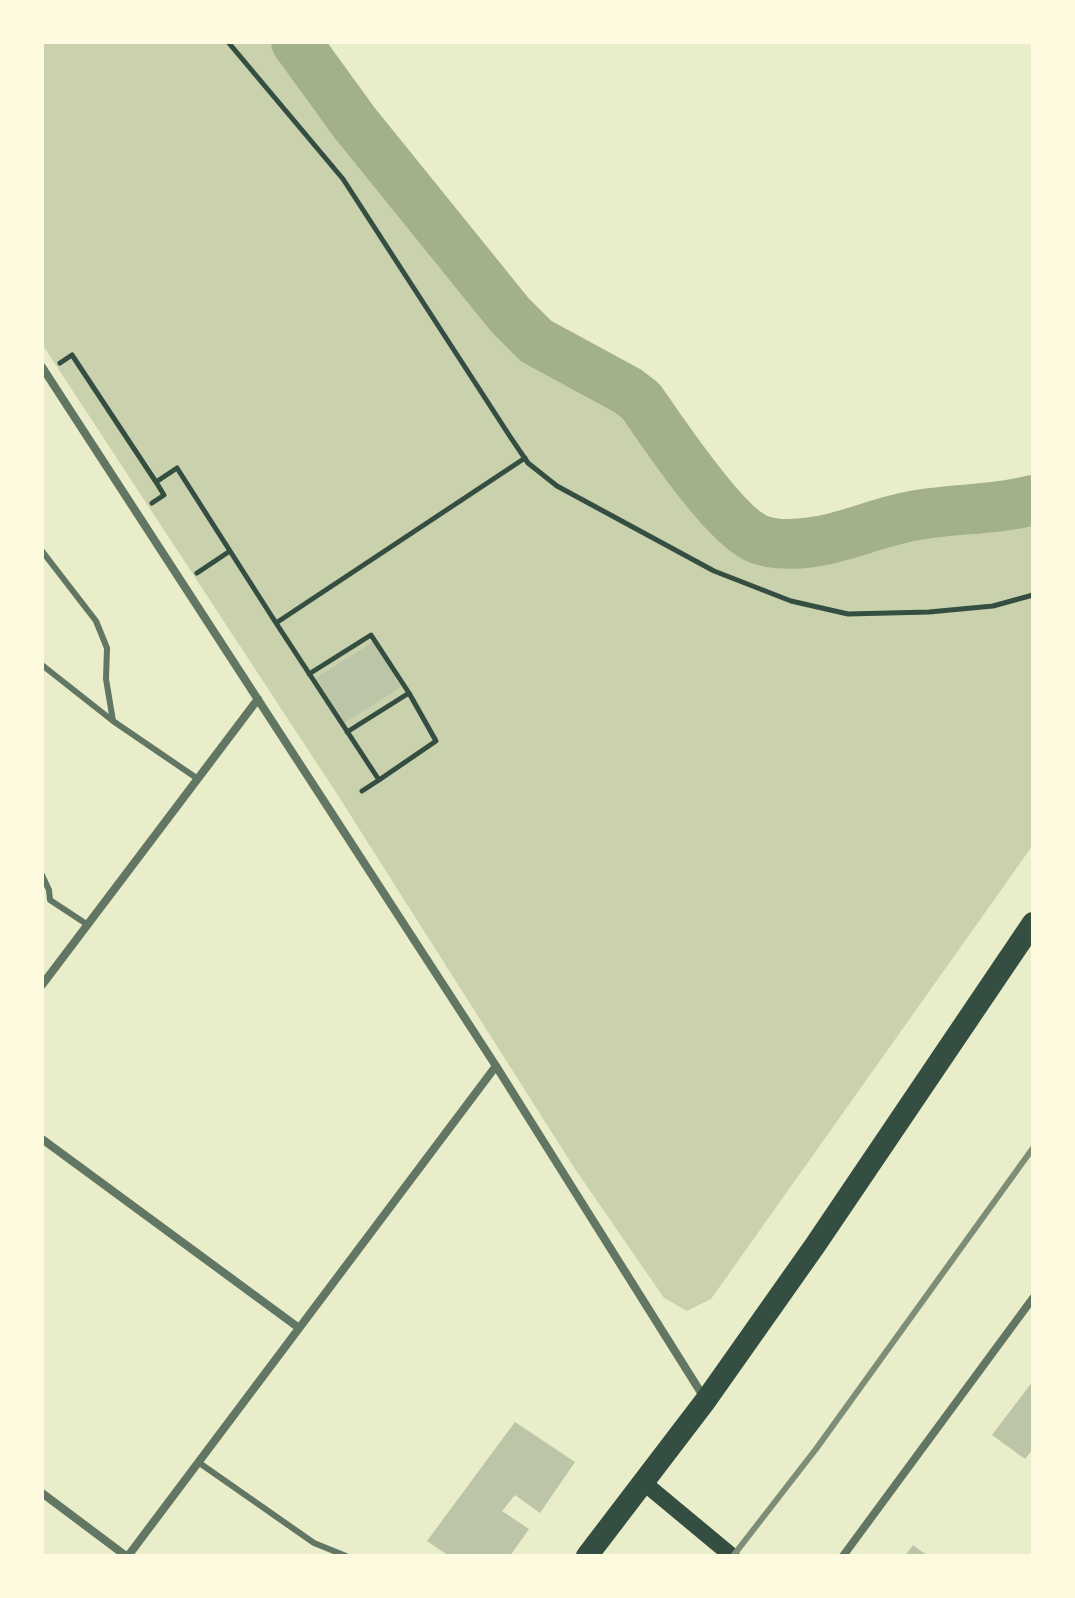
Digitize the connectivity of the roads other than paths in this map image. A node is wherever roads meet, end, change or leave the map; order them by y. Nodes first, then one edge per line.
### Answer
1 (42, 367) edge
2 (42, 551) edge
3 (42, 665) edge
4 (258, 699) junction
5 (113, 721) junction
6 (198, 779) junction
7 (42, 875) edge
8 (1033, 923) edge
9 (88, 925) junction
10 (42, 985) edge
11 (496, 1066) junction
12 (42, 1139) edge
13 (1033, 1298) edge
14 (299, 1328) junction
15 (706, 1400) junction
16 (198, 1462) junction
17 (643, 1482) junction
18 (42, 1493) edge
19 (127, 1556) edge
20 (346, 1556) edge
21 (587, 1556) edge
22 (732, 1556) edge
23 (843, 1556) edge

1 - 4 street
2 - 5 lane
3 - 5 lane
4 - 6 street
4 - 11 street
5 - 6 lane
6 - 9 street
7 - 9 lane
8 - 15 highway
9 - 10 street
11 - 14 street
11 - 15 street
12 - 14 street
13 - 23 street
14 - 16 street
15 - 17 highway
16 - 19 street
16 - 20 lane
17 - 21 highway
17 - 22 main road
18 - 19 street

